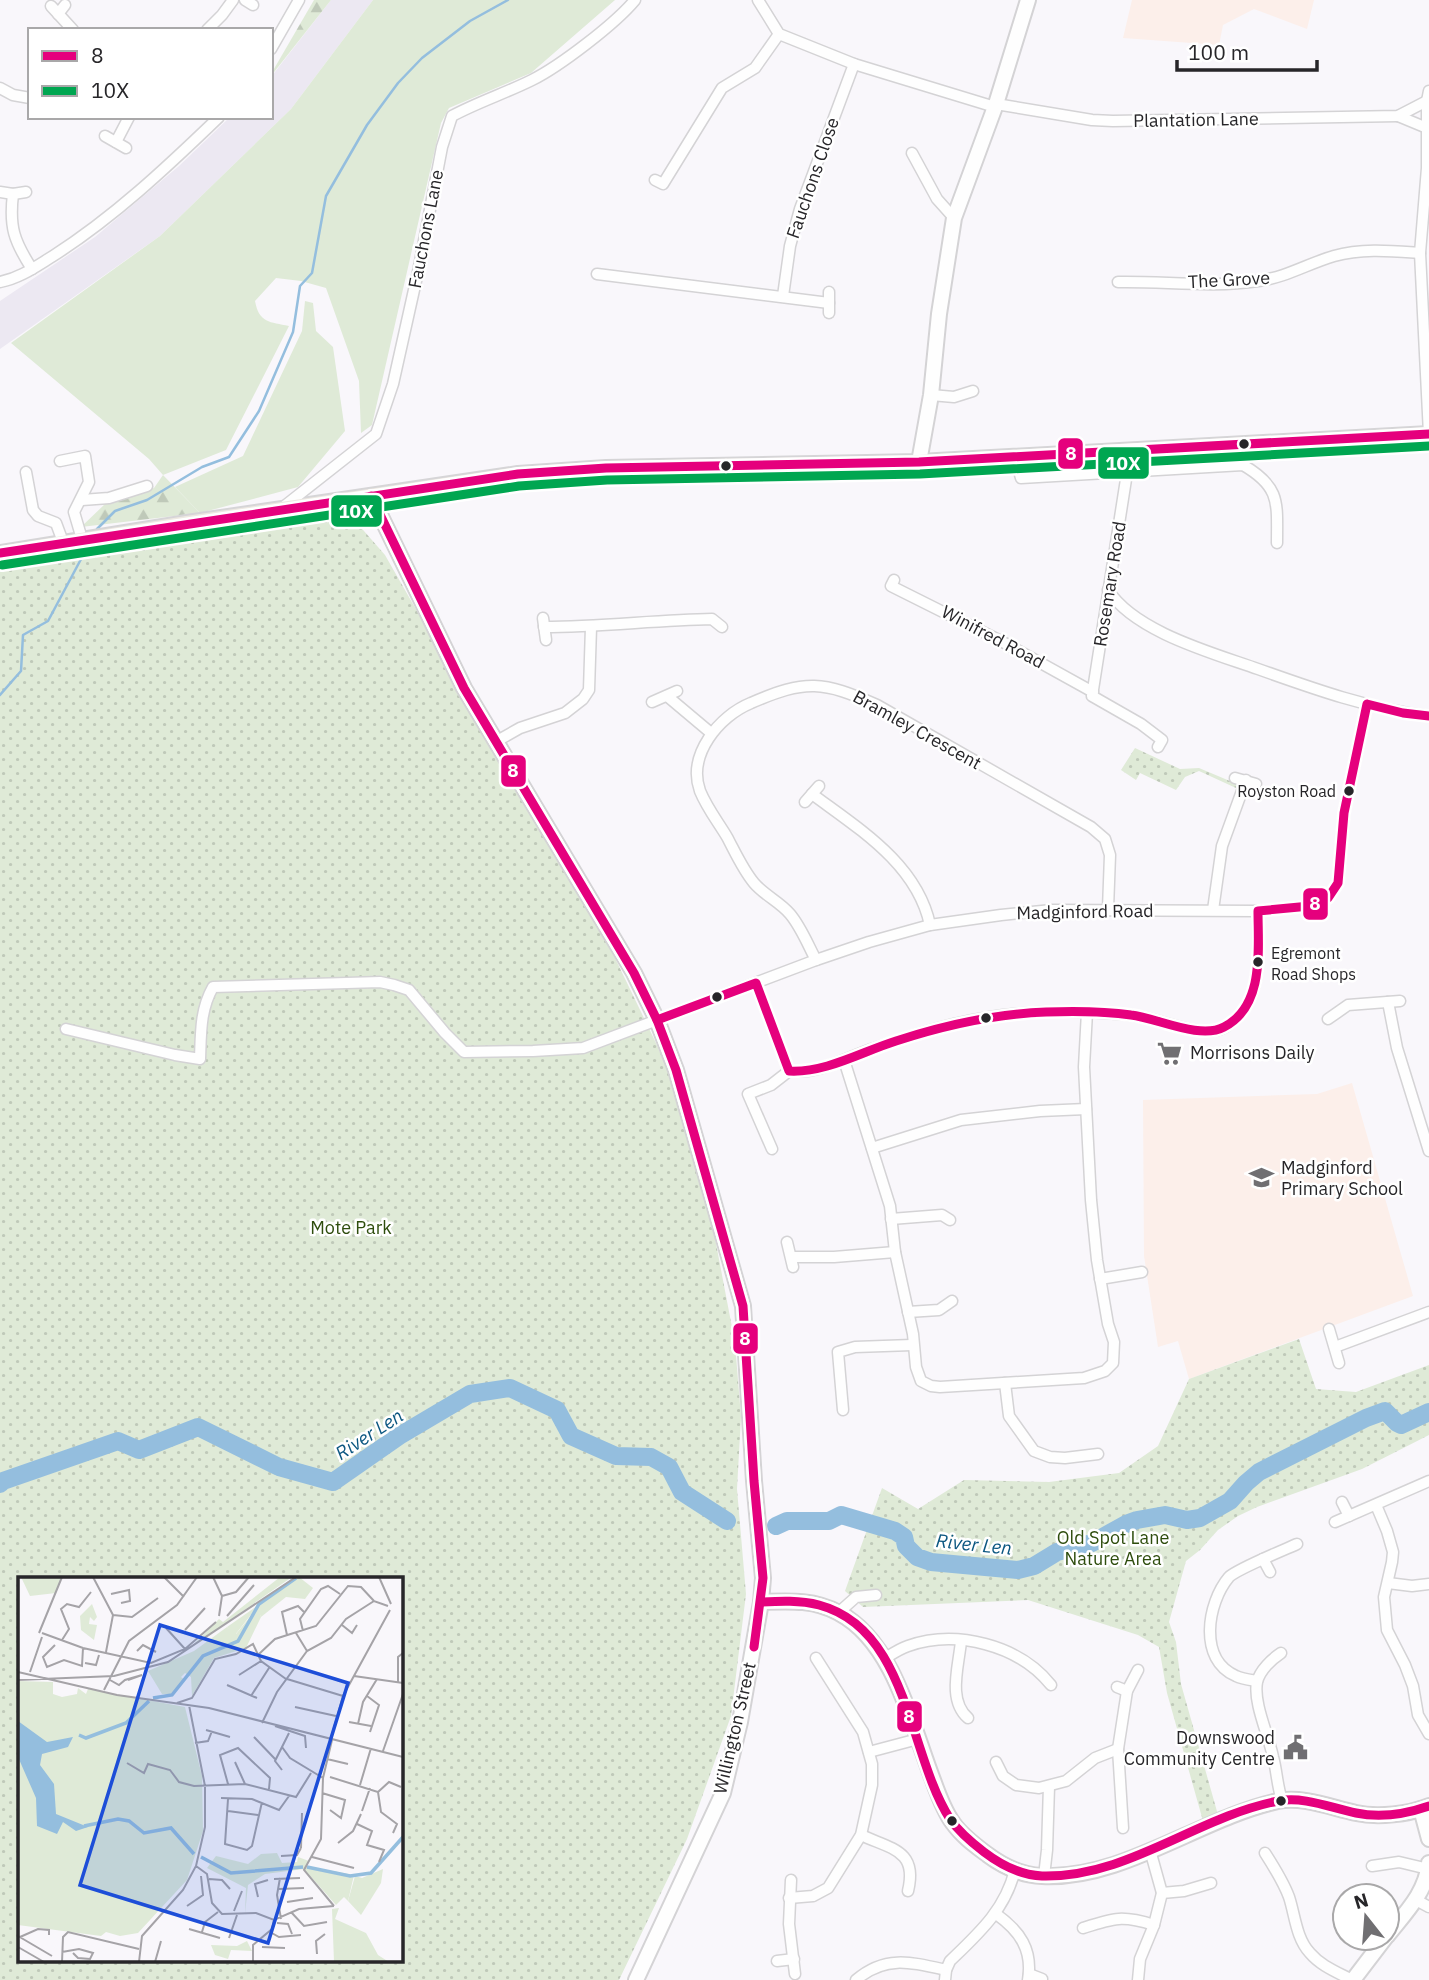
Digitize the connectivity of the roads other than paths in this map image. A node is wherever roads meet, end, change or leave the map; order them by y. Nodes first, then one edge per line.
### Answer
1 (233, 0) edge
2 (299, 0) edge
3 (635, 0) edge
4 (758, 0) edge
5 (1028, 0) edge
6 (58, 8) dead end
7 (72, 28) edge
8 (208, 28) edge
9 (779, 34) junction
10 (273, 46) edge
11 (854, 64) junction
12 (0, 88) edge
13 (1428, 96) edge
14 (28, 98) edge
15 (995, 106) junction
16 (1398, 116) junction
17 (128, 119) edge
18 (217, 119) edge
19 (1427, 128) edge
20 (105, 136) dead end
21 (912, 153) dead end
22 (655, 180) dead end
23 (0, 192) edge
24 (26, 192) dead end
25 (13, 194) junction
26 (954, 218) junction
27 (1420, 253) junction
28 (32, 269) junction
29 (597, 273) dead end
30 (0, 282) edge
31 (1118, 282) dead end
32 (783, 296) junction
33 (829, 303) dead end
34 (973, 391) dead end
35 (931, 395) junction
36 (1429, 434) edge
37 (1246, 444) junction
38 (1015, 457) junction
39 (60, 461) dead end
40 (919, 462) junction
41 (1243, 465) junction
42 (26, 472) dead end
43 (1127, 473) junction
44 (147, 486) dead end
45 (371, 496) junction
46 (82, 500) junction
47 (279, 510) junction
48 (82, 539) junction
49 (63, 542) junction
50 (1277, 543) dead end
51 (0, 553) edge
52 (893, 583) dead end
53 (1108, 590) junction
54 (591, 627) junction
55 (722, 627) dead end
56 (546, 640) dead end
57 (1092, 694) junction
58 (652, 702) dead end
59 (1367, 704) junction
60 (1429, 716) edge
61 (710, 733) junction
62 (497, 741) junction
63 (1158, 747) dead end
64 (1235, 778) dead end
65 (812, 794) dead end
66 (1108, 909) junction
67 (1213, 910) junction
68 (1258, 911) junction
69 (930, 925) junction
70 (816, 960) junction
71 (756, 983) junction
72 (1400, 1001) dead end
73 (1388, 1002) junction
74 (1087, 1012) junction
75 (1328, 1019) dead end
76 (657, 1020) junction
77 (66, 1029) dead end
78 (844, 1060) junction
79 (789, 1071) junction
80 (1086, 1109) junction
81 (872, 1148) junction
82 (772, 1149) dead end
83 (1429, 1151) edge
84 (891, 1219) junction
85 (950, 1220) dead end
86 (787, 1242) dead end
87 (895, 1252) junction
88 (1142, 1272) dead end
89 (1100, 1279) junction
90 (952, 1301) dead end
91 (908, 1312) junction
92 (1429, 1312) edge
93 (1329, 1329) dead end
94 (912, 1345) junction
95 (1335, 1347) junction
96 (1339, 1363) dead end
97 (1005, 1383) junction
98 (843, 1410) dead end
99 (1098, 1454) dead end
100 (1429, 1481) edge
101 (1342, 1502) dead end
102 (1376, 1505) junction
103 (1349, 1516) junction
104 (1335, 1522) dead end
105 (1297, 1544) dead end
106 (1263, 1559) junction
107 (1270, 1572) dead end
108 (1388, 1583) junction
109 (1429, 1584) edge
110 (876, 1595) dead end
111 (761, 1602) junction
112 (838, 1613) junction
113 (961, 1641) junction
114 (1281, 1653) dead end
115 (816, 1658) dead end
116 (884, 1659) junction
117 (1051, 1665) dead end
118 (1138, 1670) dead end
119 (1041, 1673) junction
120 (1257, 1681) junction
121 (1051, 1685) dead end
122 (968, 1718) dead end
123 (1429, 1734) edge
124 (918, 1739) junction
125 (1118, 1749) junction
126 (869, 1752) junction
127 (990, 1780) dead end
128 (1049, 1786) junction
129 (1282, 1800) junction
130 (1425, 1807) edge
131 (1123, 1828) dead end
132 (861, 1835) junction
133 (1429, 1839) edge
134 (1150, 1850) junction
135 (1265, 1853) dead end
136 (1429, 1863) edge
137 (1369, 1867) dead end
138 (1428, 1869) edge
139 (1015, 1870) junction
140 (1044, 1876) junction
141 (791, 1880) dead end
142 (1211, 1884) dead end
143 (913, 1885) dead end
144 (1162, 1893) junction
145 (789, 1898) junction
146 (1422, 1903) edge
147 (996, 1914) junction
148 (1088, 1922) dead end
149 (1401, 1923) edge
150 (1154, 1925) junction
151 (1374, 1952) edge
152 (794, 1959) junction
153 (777, 1961) dead end
154 (795, 1974) dead end
155 (945, 1975) edge
156 (1029, 1977) edge
157 (1042, 1979) edge
158 (636, 1980) edge
159 (856, 1980) edge
160 (1138, 1980) edge
161 (1352, 1980) edge

1 - 8 street
2 - 10 street
3 - 47 street, Fauchons Lane
4 - 9 street
5 - 15 street
6 - 7 street
9 - 11 street
9 - 22 street
11 - 15 street
11 - 32 street, Fauchons Close
12 - 14 street
13 - 16 street, Plantation Lane
13 - 19 street
15 - 16 street, Plantation Lane
15 - 26 street
16 - 19 street, Plantation Lane
17 - 20 street
18 - 28 street
19 - 27 street
21 - 26 street
23 - 25 street
24 - 25 street
25 - 28 street
26 - 35 street
27 - 31 street, The Grove
27 - 36 street
28 - 30 street
29 - 32 street
32 - 33 street
34 - 35 street
35 - 40 street
36 - 37 main road
37 - 38 main road
37 - 41 street
38 - 40 main road
38 - 43 street
39 - 46 street
40 - 45 main road
41 - 43 street
41 - 50 street
42 - 49 street
43 - 53 street, Rosemary Road
44 - 46 street
45 - 47 main road
45 - 62 street, Willington Street
46 - 48 street
47 - 48 main road
48 - 49 main road
49 - 51 main road
52 - 57 street, Winifred Road
53 - 57 street, Rosemary Road
53 - 59 street
54 - 55 street
54 - 56 street
54 - 62 street
57 - 63 street, Winifred Road
58 - 61 street
59 - 60 street
59 - 68 street, Madginford Road
61 - 66 street, Bramley Crescent
61 - 70 street
62 - 76 street, Willington Street
64 - 67 street
65 - 69 street
66 - 67 street, Madginford Road
66 - 69 street, Madginford Road
67 - 68 street, Madginford Road
68 - 74 street
69 - 70 street, Madginford Road
70 - 71 street, Madginford Road
71 - 76 street, Madginford Road
71 - 79 street
72 - 73 street
73 - 75 street
73 - 83 street
74 - 78 street
74 - 80 street
76 - 77 street, Madginford Road
76 - 111 street, Willington Street
78 - 79 street
78 - 81 street
79 - 82 street
80 - 81 street
80 - 89 street
81 - 84 street
84 - 85 street
84 - 87 street
86 - 87 street
87 - 91 street
88 - 89 street
89 - 97 street
90 - 91 street
91 - 94 street
92 - 95 street
93 - 95 street
94 - 97 street
94 - 98 street
95 - 96 street
97 - 99 street
100 - 102 street
101 - 103 street
102 - 103 street
102 - 108 street
103 - 104 street
105 - 106 street
106 - 107 street
106 - 120 street
108 - 109 street
108 - 123 street
110 - 112 street
111 - 112 street
111 - 158 street, Willington Street
112 - 116 street
113 - 116 street
113 - 119 street
113 - 122 street
114 - 120 street
115 - 126 street
116 - 124 street
117 - 119 street
118 - 125 street
119 - 121 street
120 - 129 street
124 - 126 street
124 - 139 street
125 - 128 street
125 - 131 street
126 - 132 street
127 - 128 street
128 - 140 street
129 - 130 street
129 - 134 street
130 - 133 street
132 - 143 street
132 - 145 street
134 - 140 street
134 - 144 street
135 - 161 street
136 - 138 street
137 - 138 street
138 - 146 street
139 - 140 street
139 - 147 street
141 - 145 street
142 - 144 street
144 - 150 street
145 - 152 street
146 - 149 street
147 - 155 street
147 - 156 street
148 - 150 street
150 - 160 street
151 - 161 street
152 - 153 street
152 - 154 street
155 - 159 street
156 - 157 street

